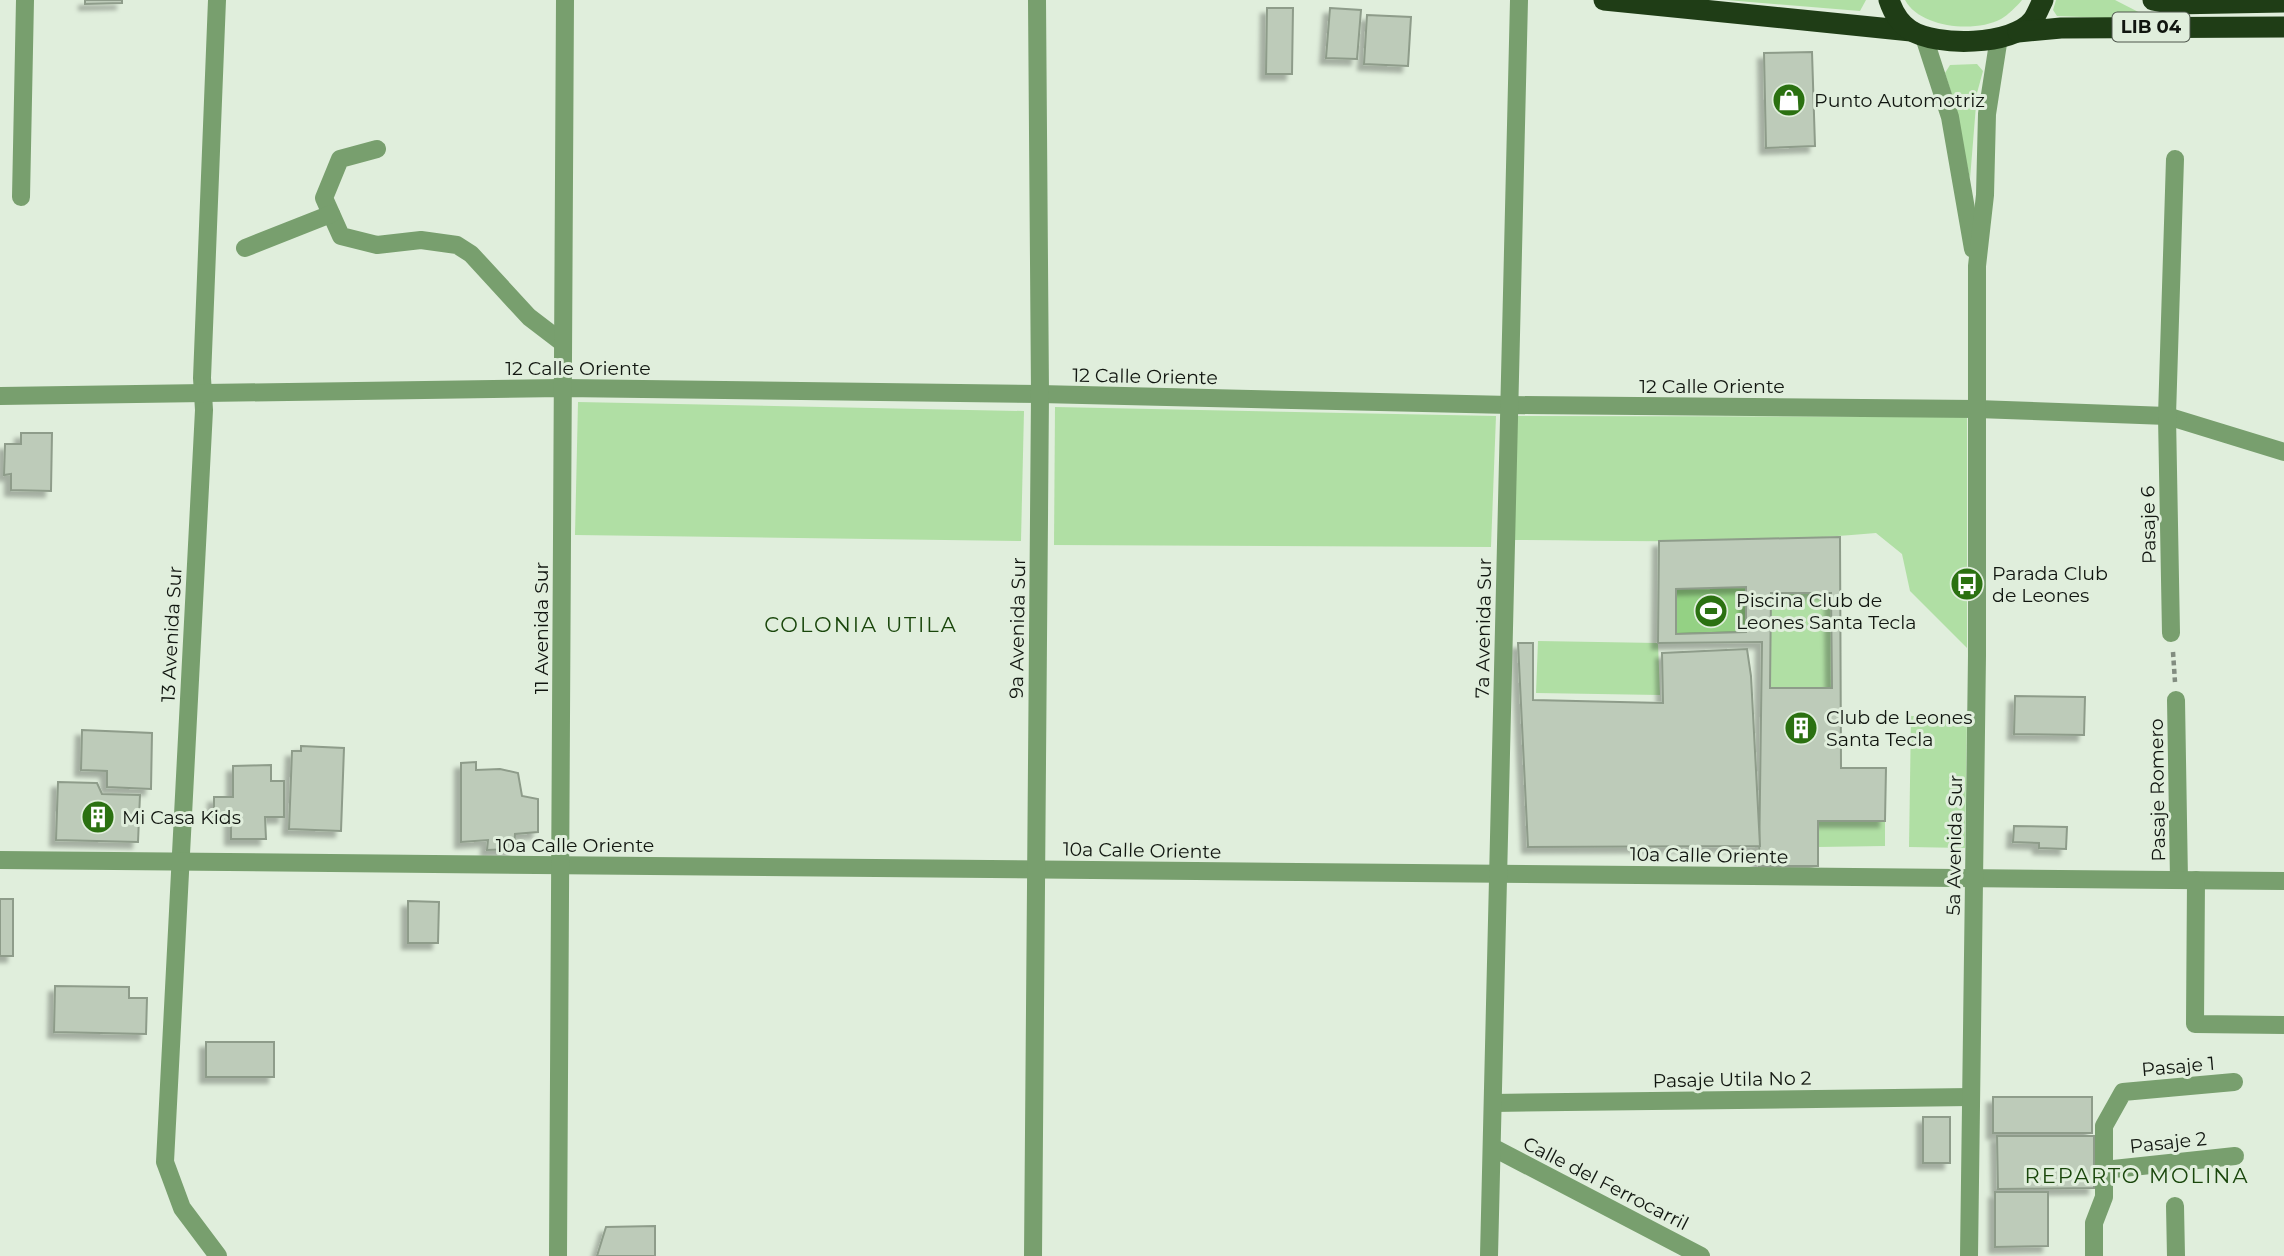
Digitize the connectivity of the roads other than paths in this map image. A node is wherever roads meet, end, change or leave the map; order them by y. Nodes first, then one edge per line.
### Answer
1 (25, 0) edge
2 (217, 0) edge
3 (565, 0) edge
4 (1037, 0) edge
5 (1520, 0) edge
6 (1604, 0) edge
7 (1889, 0) edge
8 (2043, 0) edge
9 (2153, 0) edge
10 (2284, 2) edge
11 (2284, 27) edge
12 (1917, 34) junction
13 (2009, 34) junction
14 (377, 149) dead end
15 (2175, 159) dead end
16 (21, 197) dead end
17 (331, 214) junction
18 (245, 248) dead end
19 (1977, 266) junction
20 (563, 344) junction
21 (563, 388) junction
22 (203, 394) junction
23 (1040, 394) junction
24 (0, 396) edge
25 (1510, 405) junction
26 (1977, 409) junction
27 (2167, 416) junction
28 (2284, 452) edge
29 (2171, 633) road end
30 (2176, 700) road end
31 (0, 860) edge
32 (181, 862) junction
33 (560, 866) junction
34 (1036, 870) junction
35 (1498, 874) junction
36 (1974, 878) junction
37 (2188, 880) junction
38 (2284, 881) edge
39 (2284, 1025) edge
40 (2234, 1082) dead end
41 (1971, 1097) junction
42 (1493, 1103) junction
43 (1492, 1147) junction
44 (2235, 1156) dead end
45 (2104, 1170) junction
46 (2175, 1206) dead end
47 (218, 1256) edge
48 (558, 1256) edge
49 (1033, 1256) edge
50 (1489, 1256) edge
51 (1701, 1256) edge
52 (1969, 1256) edge
53 (2094, 1256) edge
54 (2176, 1256) edge

1 - 16 street
2 - 22 street, 13 Avenida Sur
3 - 20 street, 11 Avenida Sur
4 - 23 street, 9a Avenida Sur
5 - 25 street, 7a Avenida Sur
6 - 12 highway, LIB 04
7 - 12 highway
8 - 13 highway
9 - 10 highway, LIB 04
11 - 13 highway, LIB 04
12 - 13 highway, LIB 04
12 - 19 street, 5a Avenida Sur
13 - 19 street, 5a Avenida Sur
14 - 17 street
15 - 27 street, Pasaje 6
17 - 18 street
17 - 20 street
19 - 26 street, 5a Avenida Sur
20 - 21 street, 11 Avenida Sur
21 - 22 street, 12 Calle Oriente
21 - 23 street, 12 Calle Oriente
21 - 33 street, 11 Avenida Sur
22 - 24 street, 12 Calle Oriente
22 - 32 street, 13 Avenida Sur
23 - 25 street, 12 Calle Oriente
23 - 34 street, 9a Avenida Sur
25 - 26 street, 12 Calle Oriente
25 - 35 street, 7a Avenida Sur
26 - 27 street, 12 Calle Oriente
26 - 36 street, 5a Avenida Sur
27 - 28 street, 12 Calle Oriente
27 - 29 street, Pasaje 6
30 - 37 street, Pasaje Romero
31 - 32 street, 10a Calle Oriente
32 - 33 street, 10a Calle Oriente
32 - 47 street, 13 Avenida Sur
33 - 34 street, 10a Calle Oriente
33 - 48 street, 11 Avenida Sur
34 - 35 street, 10a Calle Oriente
34 - 49 street, 9a Avenida Sur
35 - 36 street, 10a Calle Oriente
35 - 42 street, 7a Avenida Sur
36 - 37 street, 10a Calle Oriente
36 - 41 street, 5a Avenida Sur
37 - 38 street, 10a Calle Oriente
37 - 39 street, Pasaje Romero
40 - 45 street, Pasaje 1
41 - 42 street, Pasaje Utila No 2
41 - 52 street, 5a Avenida Sur
42 - 43 street, 7a Avenida Sur
43 - 50 street, 7a Avenida Sur
43 - 51 street, Calle del Ferrocarril
44 - 45 street, Pasaje 2
45 - 53 street
46 - 54 street

